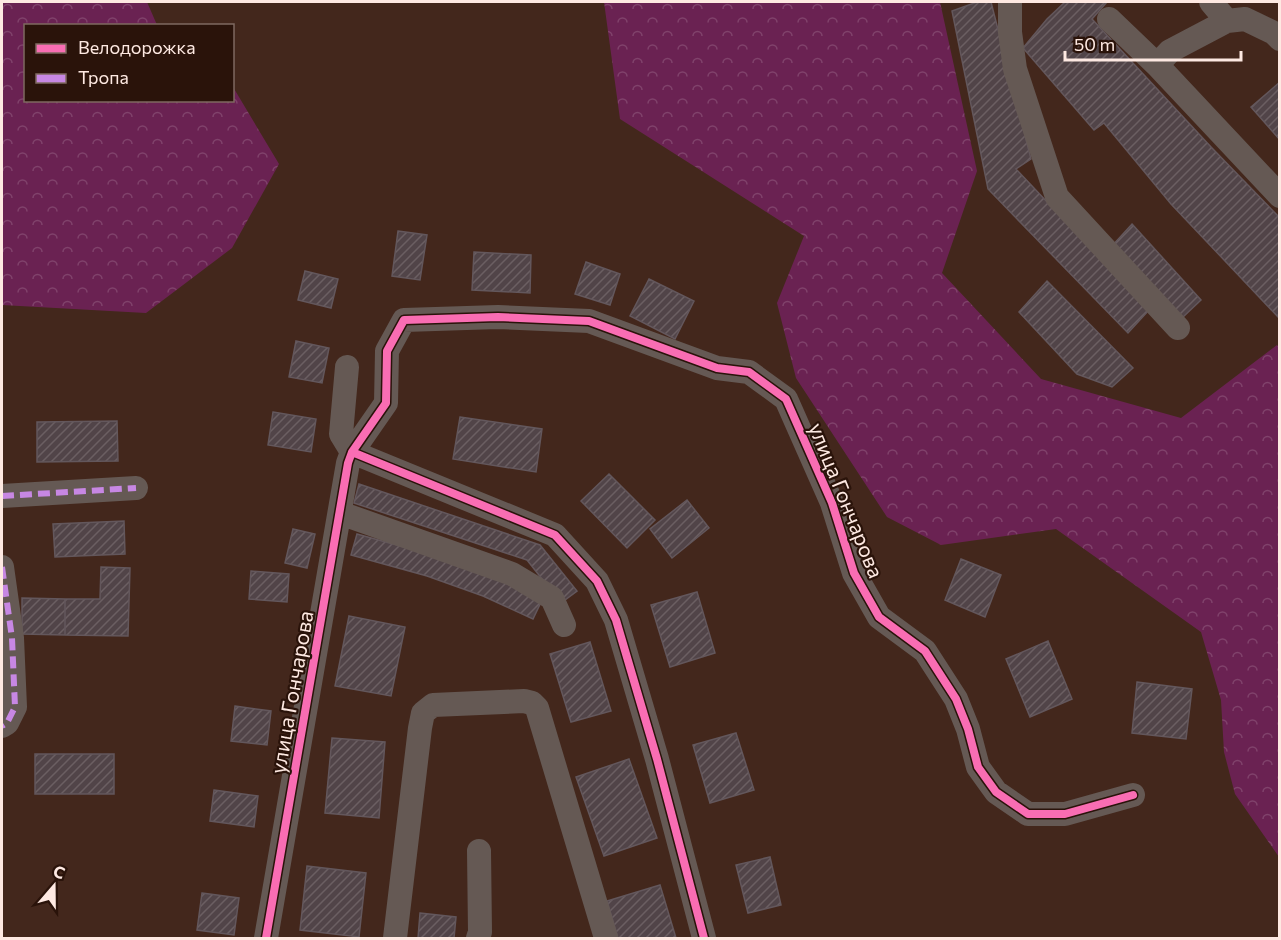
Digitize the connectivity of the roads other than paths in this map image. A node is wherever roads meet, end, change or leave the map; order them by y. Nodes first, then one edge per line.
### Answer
1 (1010, 2) edge
2 (1210, 2) edge
3 (1109, 19) dead end
4 (1227, 21) junction
5 (1280, 39) edge
6 (1157, 65) junction
7 (1280, 196) edge
8 (1178, 328) dead end
9 (348, 367) dead end
10 (352, 452) junction
11 (136, 488) dead end
12 (2, 496) edge
13 (340, 513) junction
14 (2, 567) edge
15 (564, 625) dead end
16 (2, 726) edge
17 (1132, 795) dead end
18 (479, 851) dead end
19 (266, 939) edge
20 (395, 939) edge
21 (478, 939) edge
22 (606, 939) edge
23 (704, 939) edge

1 - 8 street
2 - 4 street
3 - 6 street
4 - 5 street
4 - 6 street
6 - 7 street
9 - 10 street
10 - 13 street, улица Гончарова
10 - 17 street, улица Гончарова
10 - 23 street
11 - 12 street
13 - 15 street
13 - 19 street, улица Гончарова
14 - 16 street
18 - 21 street
20 - 22 street

